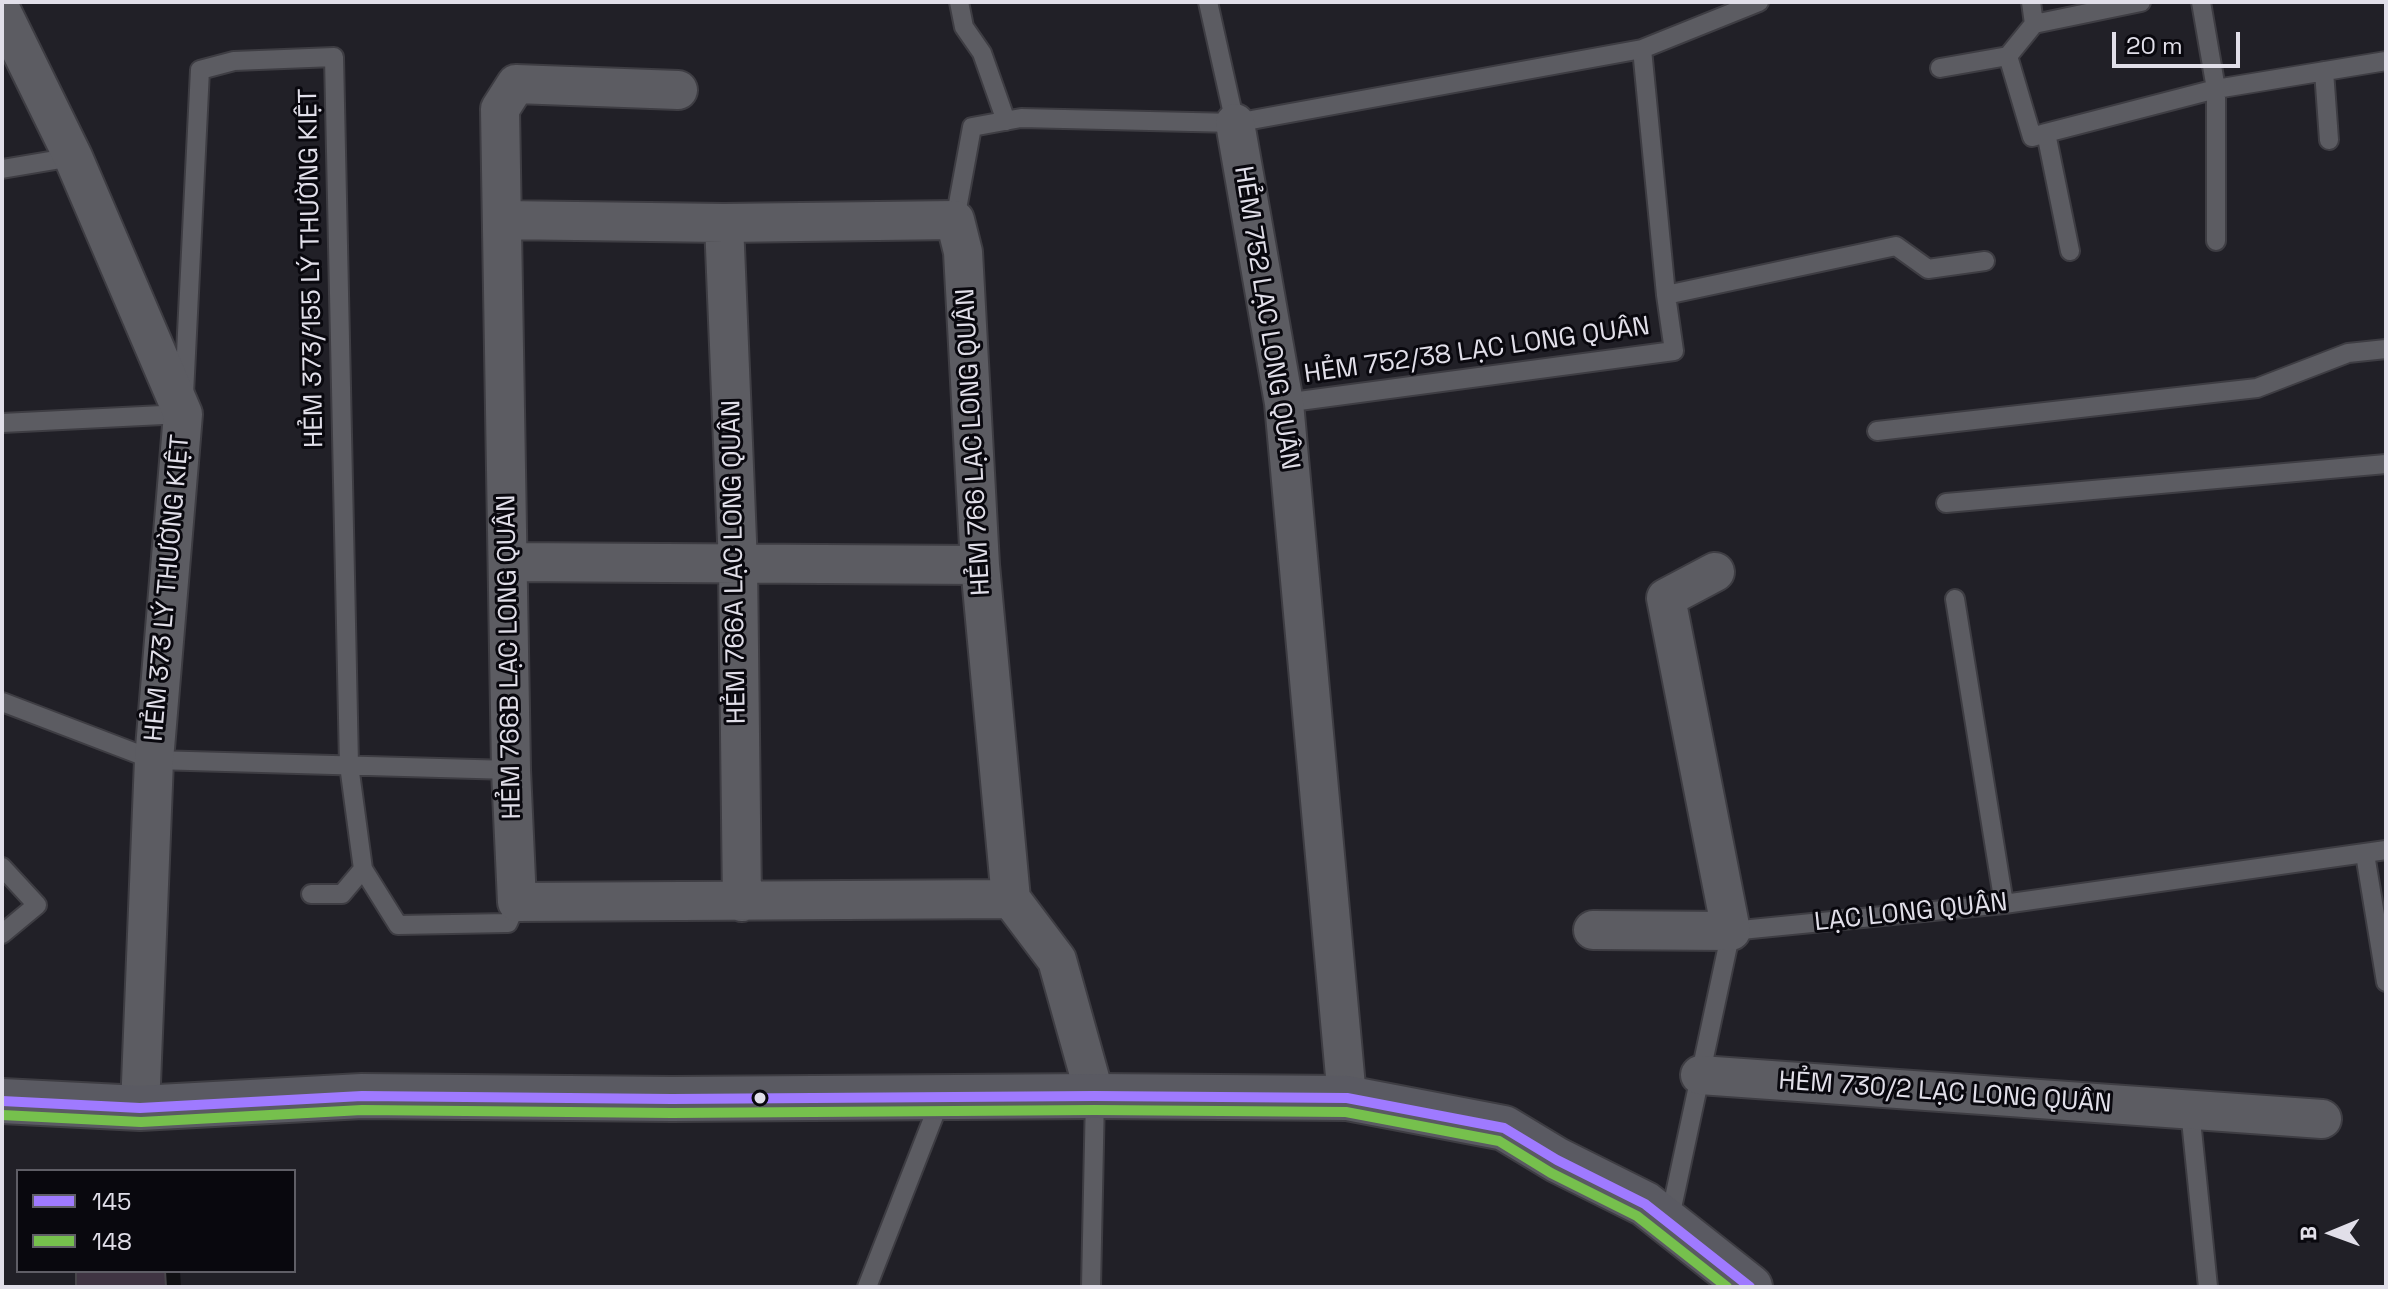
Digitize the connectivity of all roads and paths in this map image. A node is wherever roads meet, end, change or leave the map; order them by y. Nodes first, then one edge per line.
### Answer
1 (959, 2) edge
2 (1208, 2) edge
3 (1759, 2) edge
4 (2031, 2) edge
5 (2141, 2) edge
6 (2201, 2) edge
7 (2, 14) edge
8 (2034, 24) junction
9 (1642, 49) junction
10 (2008, 56) junction
11 (2386, 61) edge
12 (1940, 68) dead end
13 (2324, 71) junction
14 (2216, 89) junction
15 (678, 90) dead end
16 (1006, 121) junction
17 (1235, 123) junction
18 (2046, 133) junction
19 (2329, 140) dead end
20 (73, 157) junction
21 (2, 169) edge
22 (502, 220) junction
23 (955, 220) junction
24 (724, 223) junction
25 (2216, 241) dead end
26 (2070, 251) dead end
27 (1985, 261) dead end
28 (1666, 295) junction
29 (2386, 349) edge
30 (1284, 403) junction
31 (183, 414) junction
32 (2, 423) edge
33 (1877, 431) dead end
34 (2386, 464) edge
35 (1946, 503) dead end
36 (508, 562) junction
37 (738, 565) junction
38 (980, 565) junction
39 (1715, 572) dead end
40 (1955, 599) dead end
41 (2, 702) edge
42 (154, 760) junction
43 (349, 765) junction
44 (511, 770) junction
45 (2386, 850) edge
46 (2365, 854) junction
47 (2, 867) edge
48 (363, 869) junction
49 (311, 894) dead end
50 (1011, 899) junction
51 (517, 902) junction
52 (742, 902) junction
53 (2004, 904) junction
54 (1593, 930) dead end
55 (1731, 931) junction
56 (2, 934) edge
57 (2386, 982) edge
58 (1700, 1075) junction
59 (1095, 1096) junction
60 (941, 1098) junction
61 (1347, 1098) junction
62 (2, 1101) edge
63 (140, 1108) junction
64 (2190, 1110) junction
65 (2322, 1119) dead end
66 (1669, 1223) junction
67 (867, 1287) edge
68 (1091, 1287) edge
69 (1750, 1287) edge
70 (2208, 1287) edge

1 - 16 lane
2 - 17 lane
3 - 9 lane
4 - 8 lane
5 - 8 lane
6 - 14 lane
7 - 20 street, HẺM 373 LÝ THƯỜNG KIỆT
8 - 10 lane
9 - 17 lane
9 - 28 lane
10 - 12 lane
10 - 18 lane
11 - 13 lane
13 - 14 lane
13 - 19 lane
14 - 18 lane
14 - 25 lane
15 - 22 street, HẺM 766B LẠC LONG QUÂN
16 - 17 lane
16 - 23 lane
17 - 30 street, HẺM 752 LẠC LONG QUÂN
18 - 26 lane
20 - 21 lane
20 - 31 street, HẺM 373 LÝ THƯỜNG KIỆT
22 - 24 street
22 - 36 street, HẺM 766B LẠC LONG QUÂN
23 - 24 street
23 - 38 street, HẺM 766 LẠC LONG QUÂN
24 - 37 street, HẺM 766A LẠC LONG QUÂN
27 - 28 lane, HẺM 752/38 LẠC LONG QUÂN
28 - 30 lane, HẺM 752/38 LẠC LONG QUÂN
29 - 33 lane
30 - 61 street, HẺM 752 LẠC LONG QUÂN
31 - 32 lane
31 - 42 street, HẺM 373 LÝ THƯỜNG KIỆT
31 - 43 lane, HẺM 373/155 LÝ THƯỜNG KIỆT
34 - 35 lane
36 - 37 street
36 - 44 street, HẺM 766B LẠC LONG QUÂN
37 - 38 street
37 - 52 street, HẺM 766A LẠC LONG QUÂN
38 - 50 street, HẺM 766 LẠC LONG QUÂN
39 - 55 street
40 - 53 lane
41 - 42 lane
42 - 43 lane
42 - 63 street, HẺM 373 LÝ THƯỜNG KIỆT
43 - 44 lane
43 - 48 lane
44 - 51 street, HẺM 766B LẠC LONG QUÂN
45 - 46 lane, LẠC LONG QUÂN
46 - 53 lane, LẠC LONG QUÂN
46 - 57 lane
47 - 56 lane
48 - 49 lane
48 - 51 lane
50 - 52 street
50 - 59 street
51 - 52 street
53 - 55 lane, LẠC LONG QUÂN
54 - 55 street
55 - 58 lane
58 - 64 street, HẺM 730/2 LẠC LONG QUÂN
58 - 66 lane
59 - 60 main road
59 - 61 main road
59 - 68 lane
60 - 63 main road
60 - 67 lane
61 - 66 main road
62 - 63 main road
64 - 65 street, HẺM 730/2 LẠC LONG QUÂN
64 - 70 lane
66 - 69 main road

